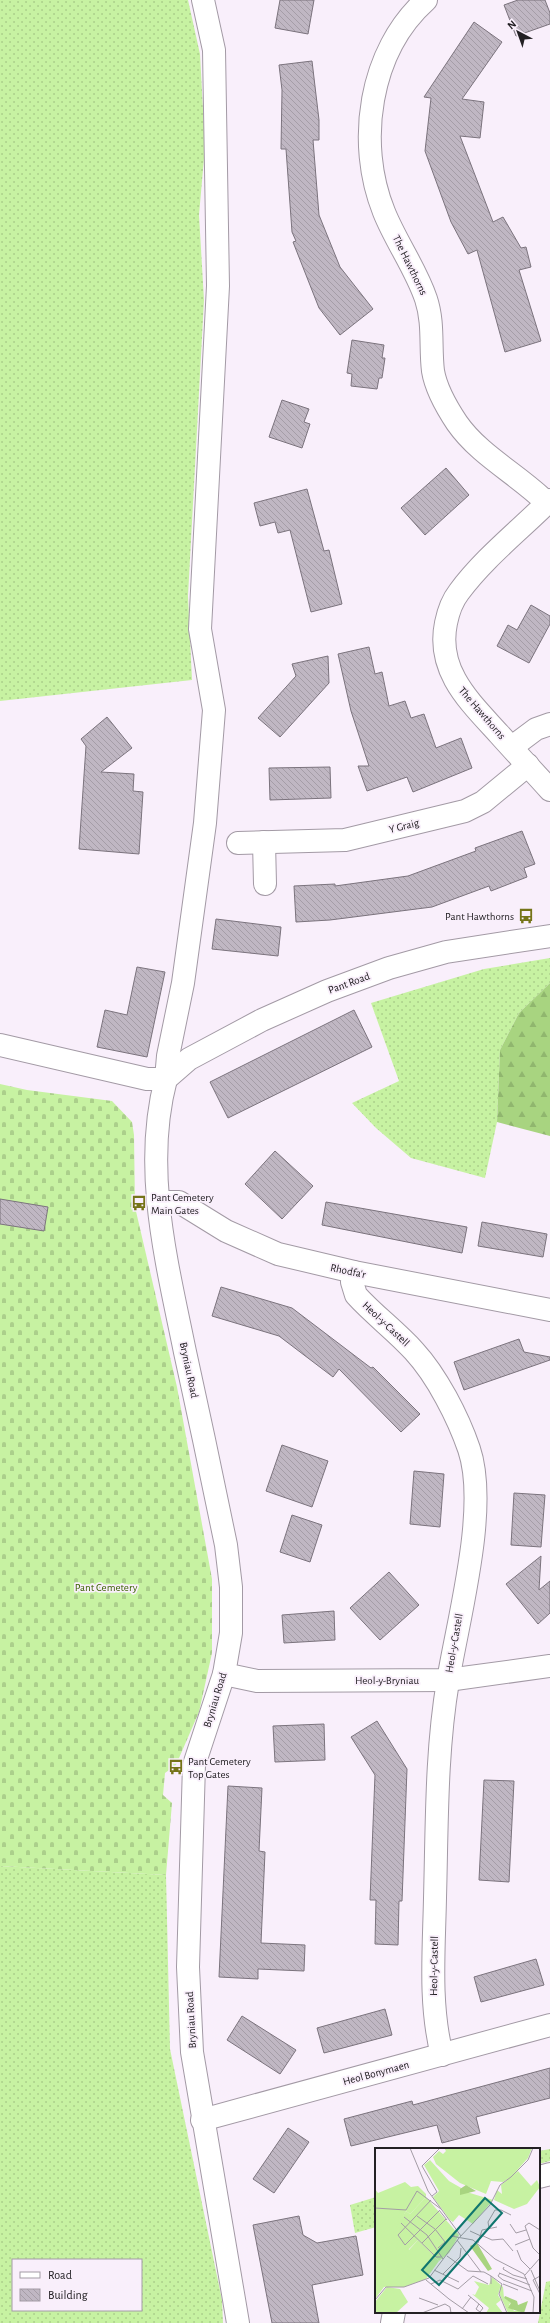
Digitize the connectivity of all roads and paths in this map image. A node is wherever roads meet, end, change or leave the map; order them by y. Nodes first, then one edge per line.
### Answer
1 (203, 0) edge
2 (426, 0) edge
3 (548, 502) edge
4 (550, 724) edge
5 (512, 747) junction
6 (528, 765) junction
7 (550, 790) edge
8 (264, 842) junction
9 (238, 843) dead end
10 (265, 884) dead end
11 (550, 936) edge
12 (0, 1045) edge
13 (166, 1079) junction
14 (158, 1202) junction
15 (354, 1272) junction
16 (550, 1310) edge
17 (550, 1666) edge
18 (224, 1674) junction
19 (448, 1680) junction
20 (550, 2025) edge
21 (442, 2055) junction
22 (202, 2120) junction
23 (550, 2174) edge
24 (540, 2177) edge
25 (394, 2313) edge
26 (238, 2323) edge
27 (392, 2323) edge

1 - 13 street, Bryniau Road
2 - 3 street, The Hawthorns
3 - 5 street, The Hawthorns
4 - 5 street, The Hawthorns
5 - 6 street, The Hawthorns
6 - 7 street, The Hawthorns
6 - 8 street, Y Graig
8 - 9 street, Y Graig
8 - 10 street
11 - 13 street, Pant Road
12 - 13 street
13 - 14 street, Bryniau Road
14 - 15 street, Rhodfa'r
14 - 18 street, Bryniau Road
15 - 16 street, Rhodfa'r
15 - 19 street, Heol-y-Castell
17 - 19 street, Heol-y-Bryniau
18 - 19 street, Heol-y-Bryniau
18 - 22 street, Bryniau Road
19 - 21 street, Heol-y-Castell
20 - 21 street, Heol Bonymaen
21 - 22 street, Heol Bonymaen
22 - 26 street, Bryniau Road
23 - 24 street
25 - 27 street

